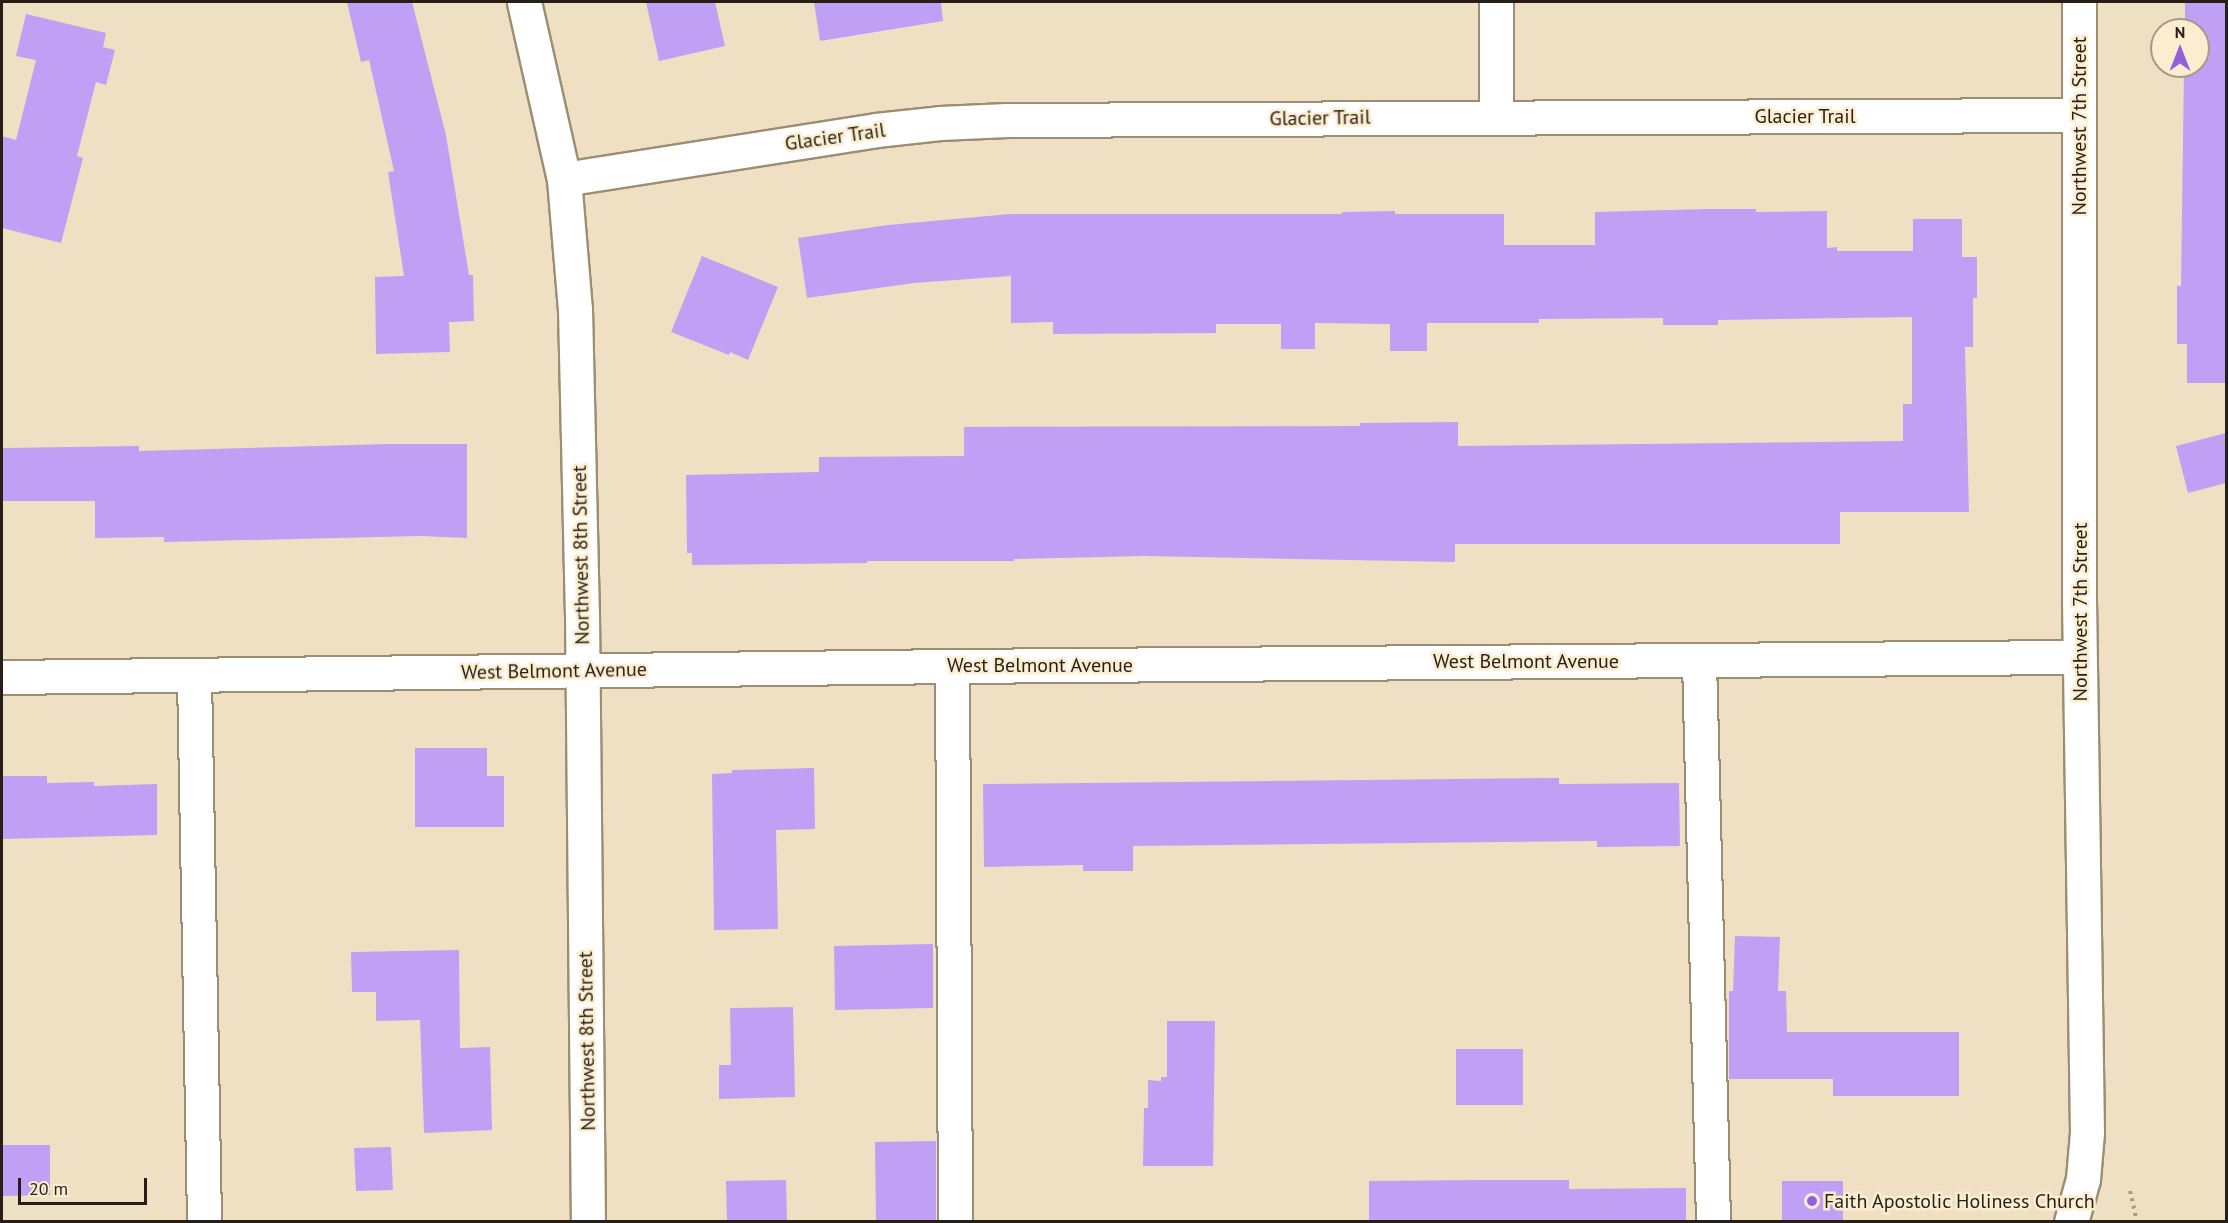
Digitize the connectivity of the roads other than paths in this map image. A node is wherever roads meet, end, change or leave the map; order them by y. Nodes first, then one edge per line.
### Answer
1 (524, 2) edge
2 (1496, 2) edge
3 (2079, 2) edge
4 (2079, 115) junction
5 (1496, 116) junction
6 (564, 179) junction
7 (2079, 657) junction
8 (1699, 660) junction
9 (952, 666) junction
10 (583, 671) junction
11 (194, 675) junction
12 (2, 677) edge
13 (204, 1221) edge
14 (588, 1221) edge
15 (955, 1221) edge
16 (1713, 1221) edge
17 (2071, 1221) edge

1 - 6 street, Northwest 8th Street
2 - 5 street
3 - 4 street, Northwest 7th Street
4 - 5 street, Glacier Trail
4 - 7 street, Northwest 7th Street
5 - 6 street, Glacier Trail
6 - 10 street, Northwest 8th Street
7 - 8 street, West Belmont Avenue
7 - 17 street, Northwest 7th Street
8 - 9 street, West Belmont Avenue
8 - 16 street
9 - 10 street, West Belmont Avenue
9 - 15 street
10 - 11 street, West Belmont Avenue
10 - 14 street, Northwest 8th Street
11 - 12 street, West Belmont Avenue
11 - 13 street

